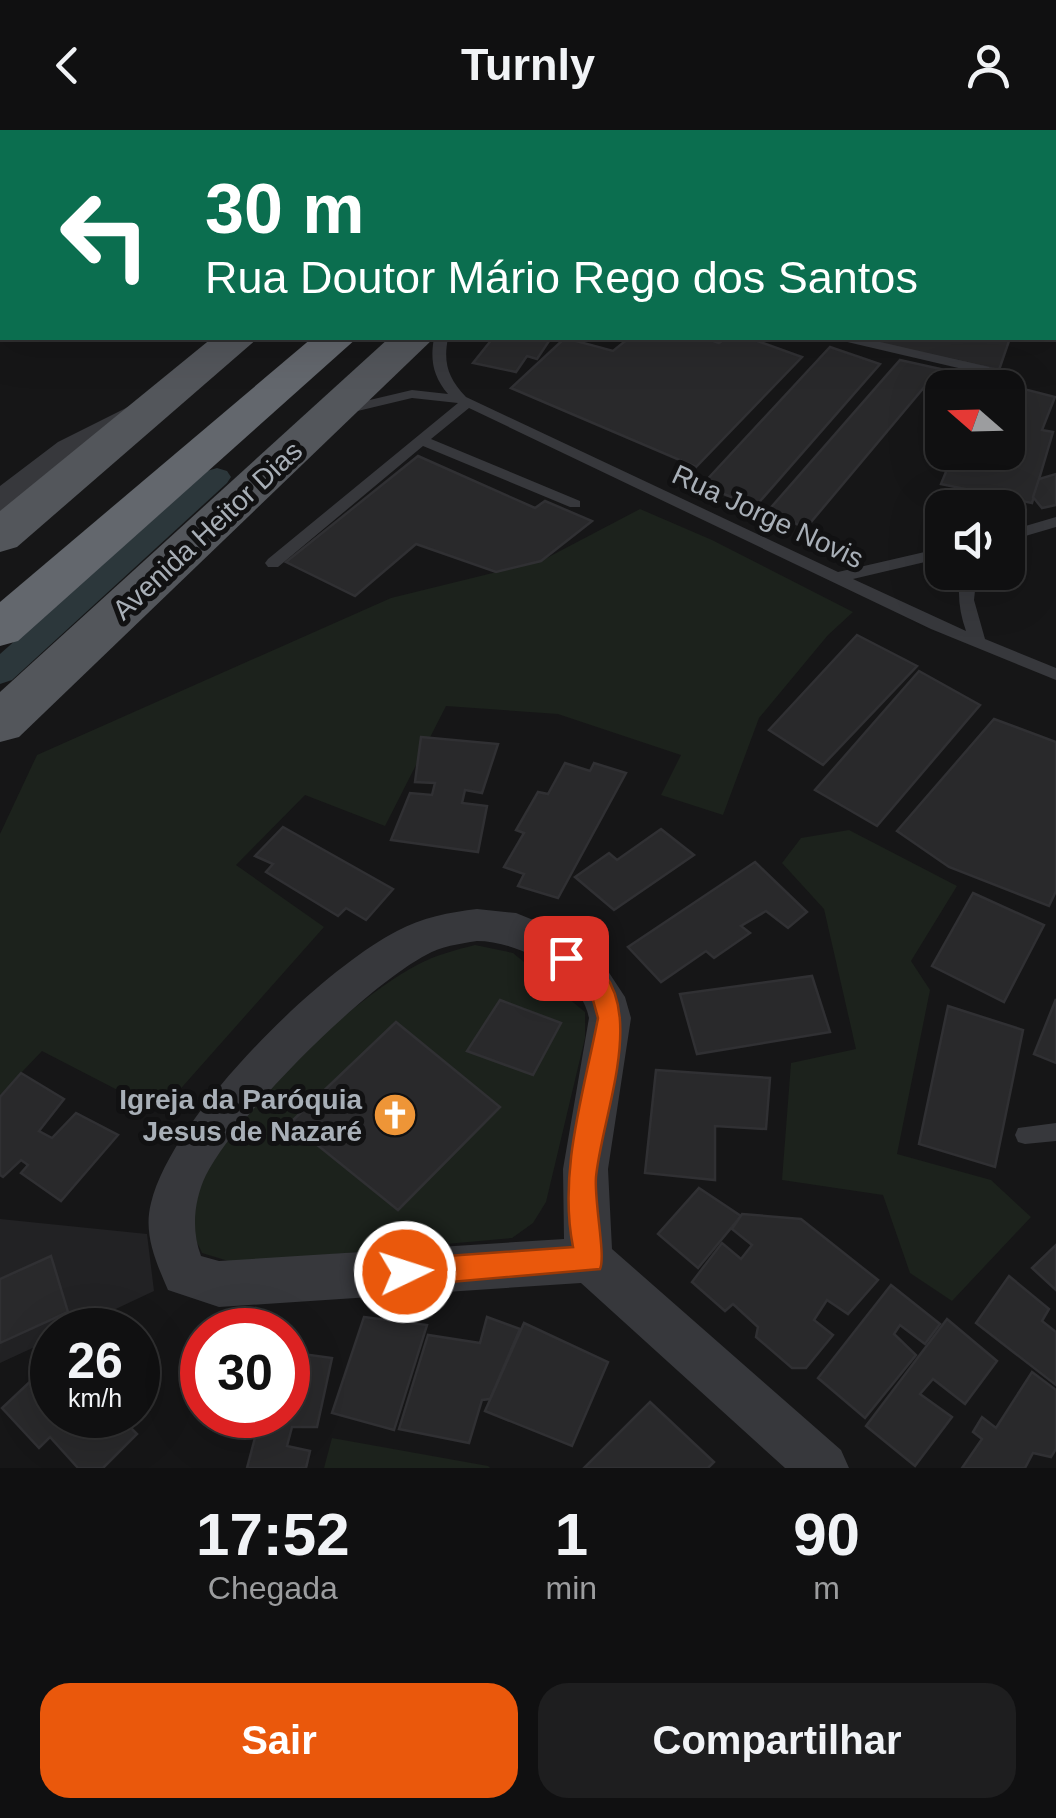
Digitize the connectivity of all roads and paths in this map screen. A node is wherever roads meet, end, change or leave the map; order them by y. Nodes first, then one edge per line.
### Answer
1 (235, 340) edge
2 (295, 340) edge
3 (334, 340) edge
4 (411, 340) edge
5 (441, 340) edge
6 (856, 340) edge
7 (984, 370) dead end
8 (167, 396) junction
9 (464, 400) junction
10 (330, 415) junction
11 (423, 440) junction
12 (0, 502) edge
13 (576, 504) dead end
14 (1056, 522) edge
15 (1025, 531) edge
16 (0, 536) edge
17 (925, 557) edge
18 (273, 563) dead end
19 (840, 576) junction
20 (0, 589) edge
21 (965, 590) edge
22 (0, 629) edge
23 (979, 644) junction
24 (1056, 674) edge
25 (0, 723) edge
26 (1056, 1132) edge
27 (1025, 1135) dead end
28 (590, 1260) junction
29 (823, 1468) edge

1 - 8 main road
2 - 20 highway
3 - 22 highway
4 - 10 main road, Avenida Heitor Dias
5 - 9 lane
6 - 7 lane
8 - 12 street
8 - 16 main road
9 - 10 lane, Rua Jorge Novis
9 - 11 lane
9 - 19 lane, Rua Jorge Novis
10 - 25 main road, Avenida Heitor Dias
11 - 13 lane
11 - 18 lane
14 - 15 lane
17 - 19 lane
19 - 23 lane, Rua Jorge Novis
21 - 23 lane
23 - 24 lane, Rua Jorge Novis
26 - 27 lane
28 - 28 street
28 - 29 street

